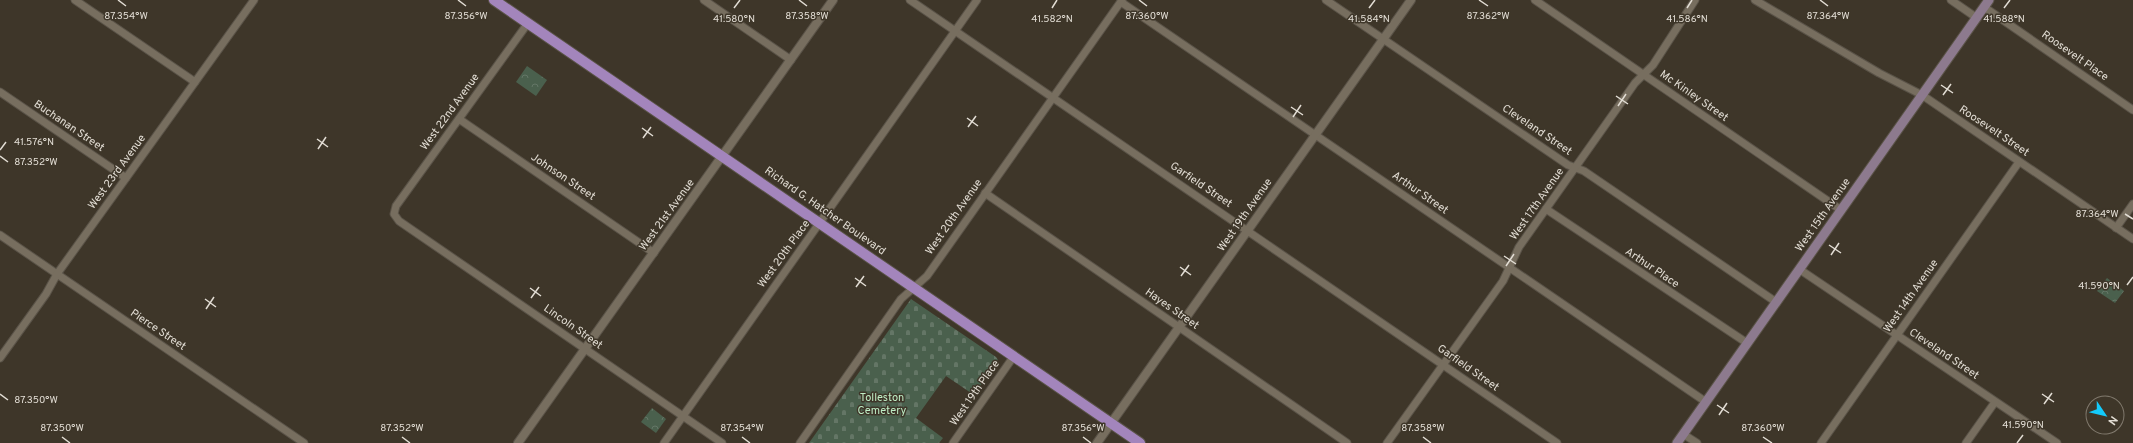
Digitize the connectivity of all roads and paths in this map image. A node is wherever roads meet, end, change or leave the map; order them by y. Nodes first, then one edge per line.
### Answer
1 (75, 0) edge
2 (254, 0) edge
3 (494, 0) edge
4 (704, 0) edge
5 (833, 0) edge
6 (910, 0) edge
7 (978, 0) edge
8 (1326, 0) edge
9 (1411, 0) edge
10 (1535, 0) edge
11 (1695, 0) edge
12 (1755, 0) edge
13 (1951, 0) edge
14 (1122, 1) edge
15 (1987, 4) edge
16 (1977, 18) junction
17 (528, 23) junction
18 (956, 31) junction
19 (1384, 39) junction
20 (791, 60) junction
21 (1644, 74) junction
22 (195, 82) junction
23 (0, 92) edge
24 (1922, 96) junction
25 (1053, 97) junction
26 (2133, 110) edge
27 (459, 119) junction
28 (1315, 135) junction
29 (723, 156) junction
30 (2019, 162) junction
31 (1575, 168) junction
32 (126, 178) junction
33 (985, 193) junction
34 (2133, 204) edge
35 (1546, 209) junction
36 (1841, 210) junction
37 (394, 214) joint
38 (820, 223) junction
39 (2116, 228) junction
40 (1248, 231) junction
41 (0, 235) edge
42 (2133, 239) edge
43 (654, 252) junction
44 (1509, 268) junction
45 (1799, 269) junction
46 (57, 274) junction
47 (914, 287) junction
48 (1776, 302) junction
49 (1180, 327) junction
50 (1897, 336) junction
51 (1747, 343) junction
52 (585, 349) junction
53 (1014, 356) junction
54 (0, 358) edge
55 (1443, 364) junction
56 (1706, 402) junction
57 (1995, 402) junction
58 (682, 416) junction
59 (1112, 423) junction
60 (1683, 434) junction
61 (304, 443) edge
62 (518, 443) edge
63 (664, 443) edge
64 (722, 443) edge
65 (800, 443) edge
66 (953, 443) edge
67 (1098, 443) edge
68 (1140, 443) edge
69 (1347, 443) edge
70 (1387, 443) edge
71 (1557, 443) edge
72 (1677, 443) edge
73 (1697, 443) edge
74 (1821, 443) edge
75 (1966, 443) edge
76 (2057, 443) edge

1 - 22 street
2 - 22 street, West 23rd Avenue
3 - 17 main road, Richard G. Hatcher Boulevard
4 - 20 street
5 - 20 street, West 21st Avenue
6 - 18 street, Garfield Street
7 - 18 street, West 20th Place
8 - 19 street, Cleveland Street
9 - 19 street, West 19th Avenue
10 - 21 street, Mc Kinley Street
11 - 21 street, West 17th Avenue
12 - 24 street, Roosevelt Street
13 - 16 street
14 - 25 street, West 20th Avenue
14 - 28 street, Arthur Street
15 - 16 main road, West 15th Avenue
15 - 26 street, Roosevelt Place
16 - 24 main road, West 15th Avenue
17 - 27 street, West 22nd Avenue
17 - 29 main road, Richard G. Hatcher Boulevard
18 - 25 street, Garfield Street
18 - 38 street, West 20th Place
19 - 28 street, West 19th Avenue
19 - 31 street, Cleveland Street
20 - 29 street, West 21st Avenue
21 - 31 street, West 17th Avenue
21 - 36 street, Mc Kinley Street
22 - 32 street, West 23rd Avenue
23 - 32 street, Buchanan Street
24 - 30 street, Roosevelt Street
24 - 36 main road, West 15th Avenue
25 - 33 street, West 20th Avenue
25 - 40 street, Garfield Street
27 - 37 street, West 22nd Avenue
27 - 43 street, Johnson Street
28 - 40 street, West 19th Avenue
28 - 44 street, Arthur Street
29 - 38 main road, Richard G. Hatcher Boulevard
29 - 43 street, West 21st Avenue
30 - 39 street, Roosevelt Street
30 - 50 street, West 14th Avenue
31 - 35 street, West 17th Avenue
31 - 48 street, Cleveland Street
32 - 46 street, West 23rd Avenue
33 - 47 street, West 20th Avenue
33 - 49 street, Hayes Street
34 - 39 street
35 - 44 street, West 17th Avenue
35 - 51 street, Arthur Place
36 - 45 main road, West 15th Avenue
37 - 52 street, Lincoln Street
38 - 47 main road, Richard G. Hatcher Boulevard
38 - 58 street, West 20th Place
39 - 42 street, Roosevelt Street
40 - 49 street, West 19th Avenue
40 - 55 street, Garfield Street
41 - 46 street, Pierce Street
43 - 52 street, West 21st Avenue
44 - 55 street, West 17th Avenue
44 - 56 street, Arthur Street
45 - 48 main road, West 15th Avenue
45 - 50 street, Cleveland Street
46 - 54 street, West 23rd Avenue
46 - 61 street, Pierce Street
47 - 53 main road, Richard G. Hatcher Boulevard
47 - 65 street, West 20th Avenue
48 - 51 main road, West 15th Avenue
49 - 59 street, West 19th Avenue
49 - 69 street, Hayes Street
50 - 57 street, Cleveland Street
50 - 74 street, West 14th Avenue
51 - 56 main road, West 15th Avenue
52 - 58 street, Lincoln Street
52 - 62 street, West 21st Avenue
53 - 59 main road, Richard G. Hatcher Boulevard
53 - 66 street, West 19th Place
55 - 70 street, West 17th Avenue
55 - 71 street, Garfield Street
56 - 60 main road, West 15th Avenue
57 - 75 street
57 - 76 street, Cleveland Street
58 - 63 street, West 20th Place
58 - 64 street, Lincoln Street
59 - 67 street, West 19th Avenue
59 - 68 main road, Richard G. Hatcher Boulevard
60 - 72 main road, West 15th Avenue
60 - 73 street

